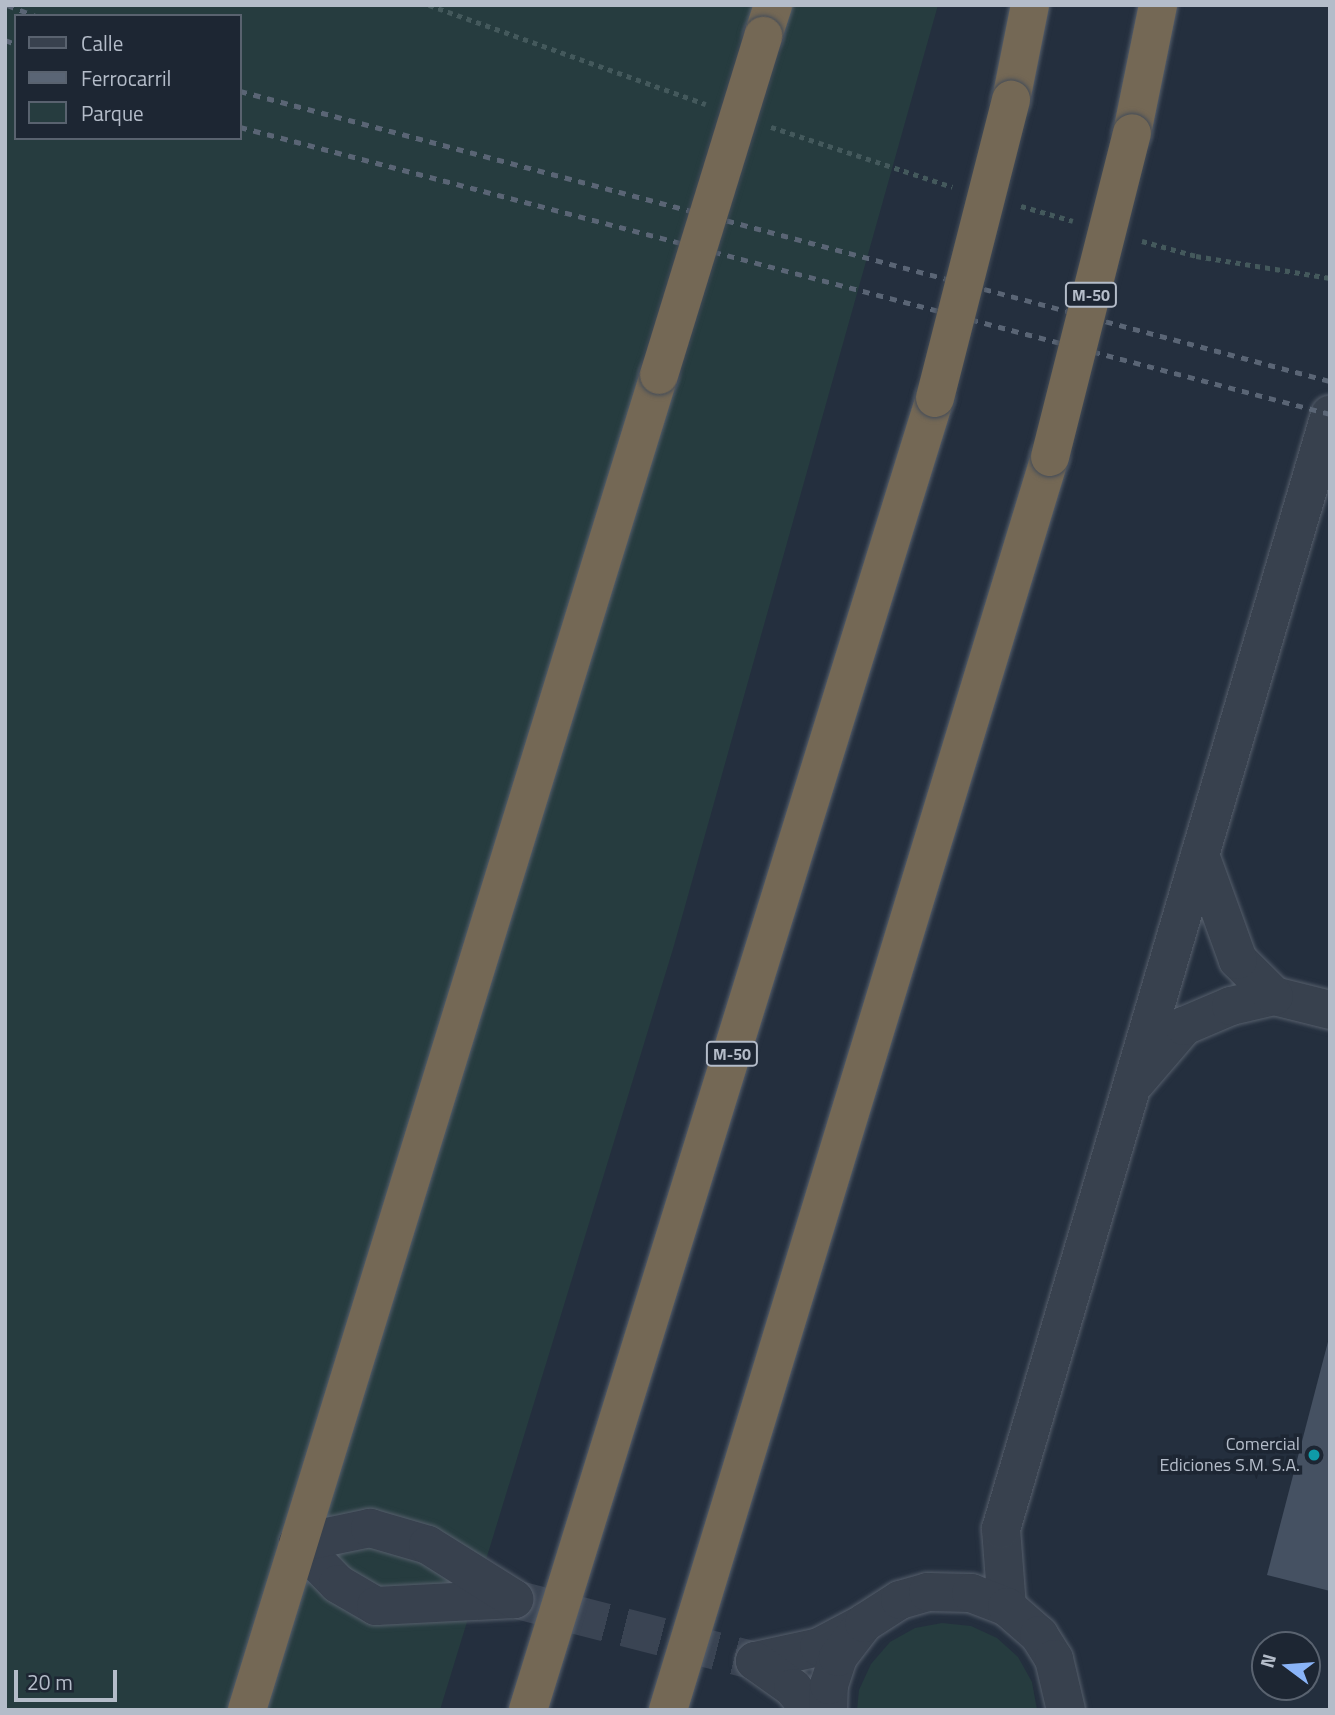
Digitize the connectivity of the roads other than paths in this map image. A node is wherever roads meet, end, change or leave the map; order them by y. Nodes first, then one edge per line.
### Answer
1 (1030, 5) edge
2 (1158, 5) edge
3 (768, 21) edge
4 (1330, 415) edge
5 (1200, 855) junction
6 (1274, 996) junction
7 (1330, 1010) edge
8 (1128, 1091) junction
9 (1007, 1607) junction
10 (864, 1623) junction
11 (247, 1710) edge
12 (528, 1710) edge
13 (668, 1710) edge
14 (810, 1710) edge
15 (828, 1710) edge
16 (1066, 1710) edge

1 - 12 highway, M-50, bridge
2 - 13 highway, M-50, bridge
3 - 11 highway, bridge
4 - 5 lane
5 - 6 lane
5 - 8 lane
6 - 7 lane
6 - 8 lane
8 - 9 lane
9 - 10 lane
9 - 16 lane
10 - 14 lane
10 - 15 lane

